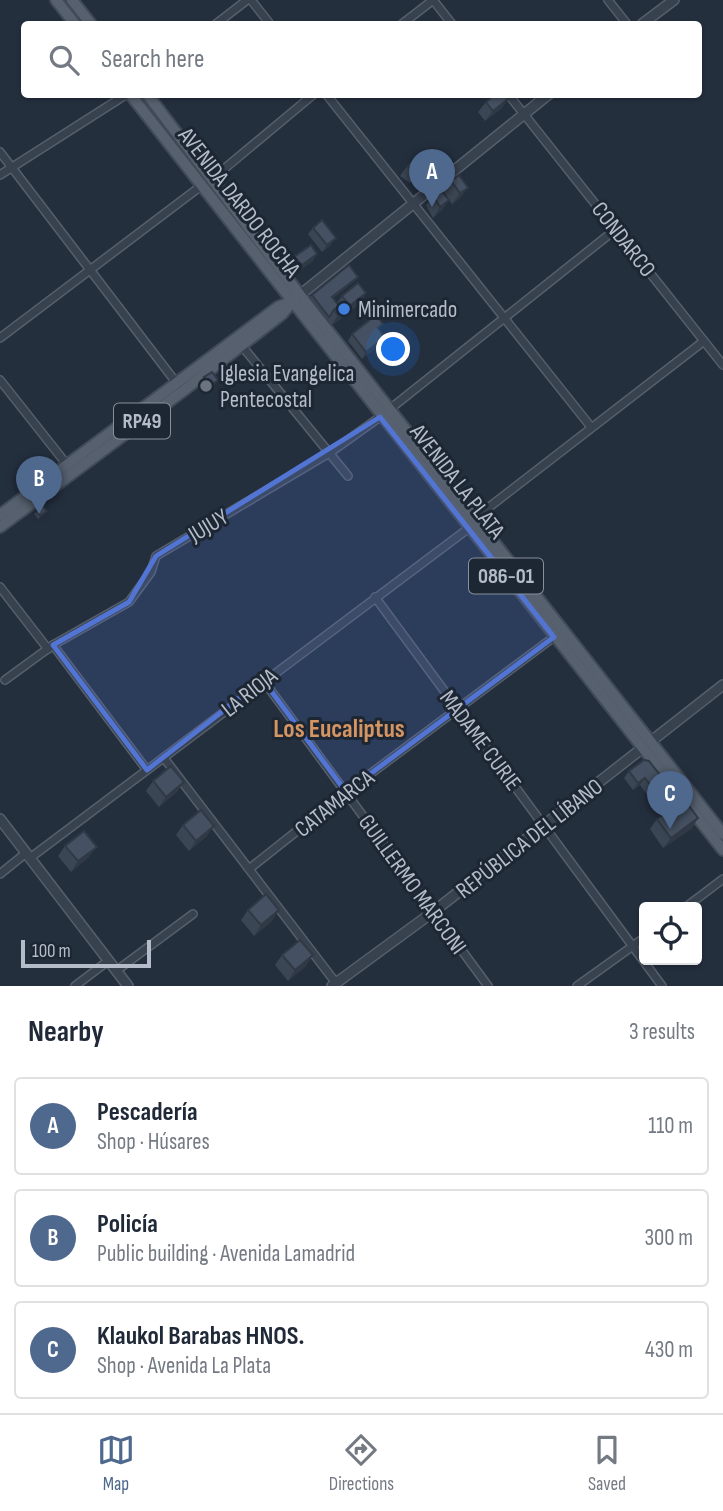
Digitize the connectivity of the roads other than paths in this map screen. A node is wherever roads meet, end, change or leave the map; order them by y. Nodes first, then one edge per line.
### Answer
1 (56, 0) edge
2 (72, 0) edge
3 (249, 0) edge
4 (433, 0) edge
5 (608, 0) edge
6 (674, 0) edge
7 (73, 21) edge
8 (89, 21) edge
9 (220, 21) edge
10 (267, 21) edge
11 (406, 21) edge
12 (450, 21) edge
13 (625, 21) edge
14 (646, 21) edge
15 (123, 98) edge
16 (132, 98) edge
17 (150, 98) edge
18 (309, 98) edge
19 (329, 98) edge
20 (511, 98) edge
21 (544, 98) edge
22 (524, 114) junction
23 (0, 152) edge
24 (12, 168) junction
25 (0, 175) edge
26 (212, 179) junction
27 (201, 186) junction
28 (412, 204) junction
29 (616, 229) junction
30 (90, 270) junction
31 (295, 298) junction
32 (502, 317) junction
33 (0, 338) edge
34 (704, 341) junction
35 (242, 346) junction
36 (723, 365) edge
37 (0, 380) edge
38 (180, 387) junction
39 (390, 409) junction
40 (380, 416) junction
41 (592, 427) junction
42 (331, 453) junction
43 (70, 468) junction
44 (348, 476) dead end
45 (0, 515) edge
46 (472, 523) junction
47 (0, 527) edge
48 (0, 587) edge
49 (375, 597) junction
50 (554, 637) junction
51 (50, 647) junction
52 (5, 680) dead end
53 (263, 680) junction
54 (723, 685) edge
55 (457, 709) junction
56 (647, 745) junction
57 (164, 758) junction
58 (147, 770) junction
59 (346, 792) junction
60 (0, 820) edge
61 (545, 825) junction
62 (723, 834) edge
63 (723, 849) edge
64 (28, 856) junction
65 (249, 869) junction
66 (0, 874) edge
67 (723, 880) edge
68 (692, 902) edge
69 (433, 912) junction
70 (193, 914) dead end
71 (639, 942) edge
72 (633, 946) junction
73 (108, 961) junction
74 (116, 971) junction
75 (334, 984) edge
76 (75, 986) edge
77 (128, 986) edge
78 (488, 986) edge
79 (577, 986) edge
80 (662, 986) edge

1 - 7 main road
2 - 8 main road
3 - 9 street
3 - 10 street
4 - 11 street
4 - 12 street
5 - 13 street
6 - 14 street
15 - 24 street
16 - 27 main road, AVENIDA DARDO ROCHA / 086-01
17 - 26 main road, AVENIDA DARDO ROCHA / 086-01
18 - 26 street
19 - 28 street
20 - 22 street, CONDARCO
21 - 22 street, RP49
22 - 28 street, RP49
22 - 29 street, CONDARCO
23 - 24 street
24 - 25 street
24 - 30 street
26 - 31 main road, AVENIDA DARDO ROCHA / 086-01
27 - 30 street
27 - 31 main road, AVENIDA DARDO ROCHA / 086-01
28 - 31 street, RP49
28 - 32 street
29 - 32 street
29 - 34 street, CONDARCO
30 - 33 street
30 - 38 street
31 - 35 main road, RP49
31 - 38 main road, RP49
31 - 39 main road, AVENIDA LA PLATA / 086-01
31 - 40 main road, AVENIDA LA PLATA / 086-01
32 - 39 street
32 - 41 street
34 - 36 street, CONDARCO
34 - 41 street, LA RIOJA
35 - 38 main road, RP49
35 - 42 street
37 - 43 street
38 - 43 main road, RP49
39 - 46 main road, AVENIDA LA PLATA / 086-01
40 - 42 street, JUJUY
40 - 46 main road, AVENIDA LA PLATA / 086-01
41 - 46 street, LA RIOJA
42 - 44 street
42 - 51 street, JUJUY
43 - 45 main road, RP49
43 - 47 main road, RP49
46 - 49 street, LA RIOJA
46 - 50 main road, AVENIDA LA PLATA / 086-01
46 - 56 main road, AVENIDA LA PLATA / 086-01
48 - 51 street
49 - 53 street, LA RIOJA
49 - 55 street, MADAME CURIE
50 - 55 street, CATAMARCA
50 - 56 main road, AVENIDA LA PLATA / 086-01
51 - 52 street, JUJUY
51 - 58 street
53 - 57 street, LA RIOJA
53 - 59 street, GUILLERMO MARCONI
54 - 56 street, REPÚBLICA DEL LÍBANO
55 - 59 street, CATAMARCA
55 - 61 street, MADAME CURIE
56 - 61 street, REPÚBLICA DEL LÍBANO
56 - 62 main road, AVENIDA LA PLATA / 086-01
56 - 63 main road, AVENIDA LA PLATA / 086-01
57 - 58 street, LA RIOJA
57 - 65 street
58 - 64 street, LA RIOJA
59 - 65 street, CATAMARCA
59 - 69 street, GUILLERMO MARCONI
60 - 64 street
61 - 69 street, REPÚBLICA DEL LÍBANO
61 - 72 street, MADAME CURIE
64 - 66 street, LA RIOJA
64 - 73 street
65 - 75 street
67 - 68 street
69 - 75 street, REPÚBLICA DEL LÍBANO
69 - 78 street, GUILLERMO MARCONI
70 - 74 street
71 - 72 street
72 - 79 street
72 - 80 street, MADAME CURIE
73 - 74 street
73 - 76 street
74 - 77 street

